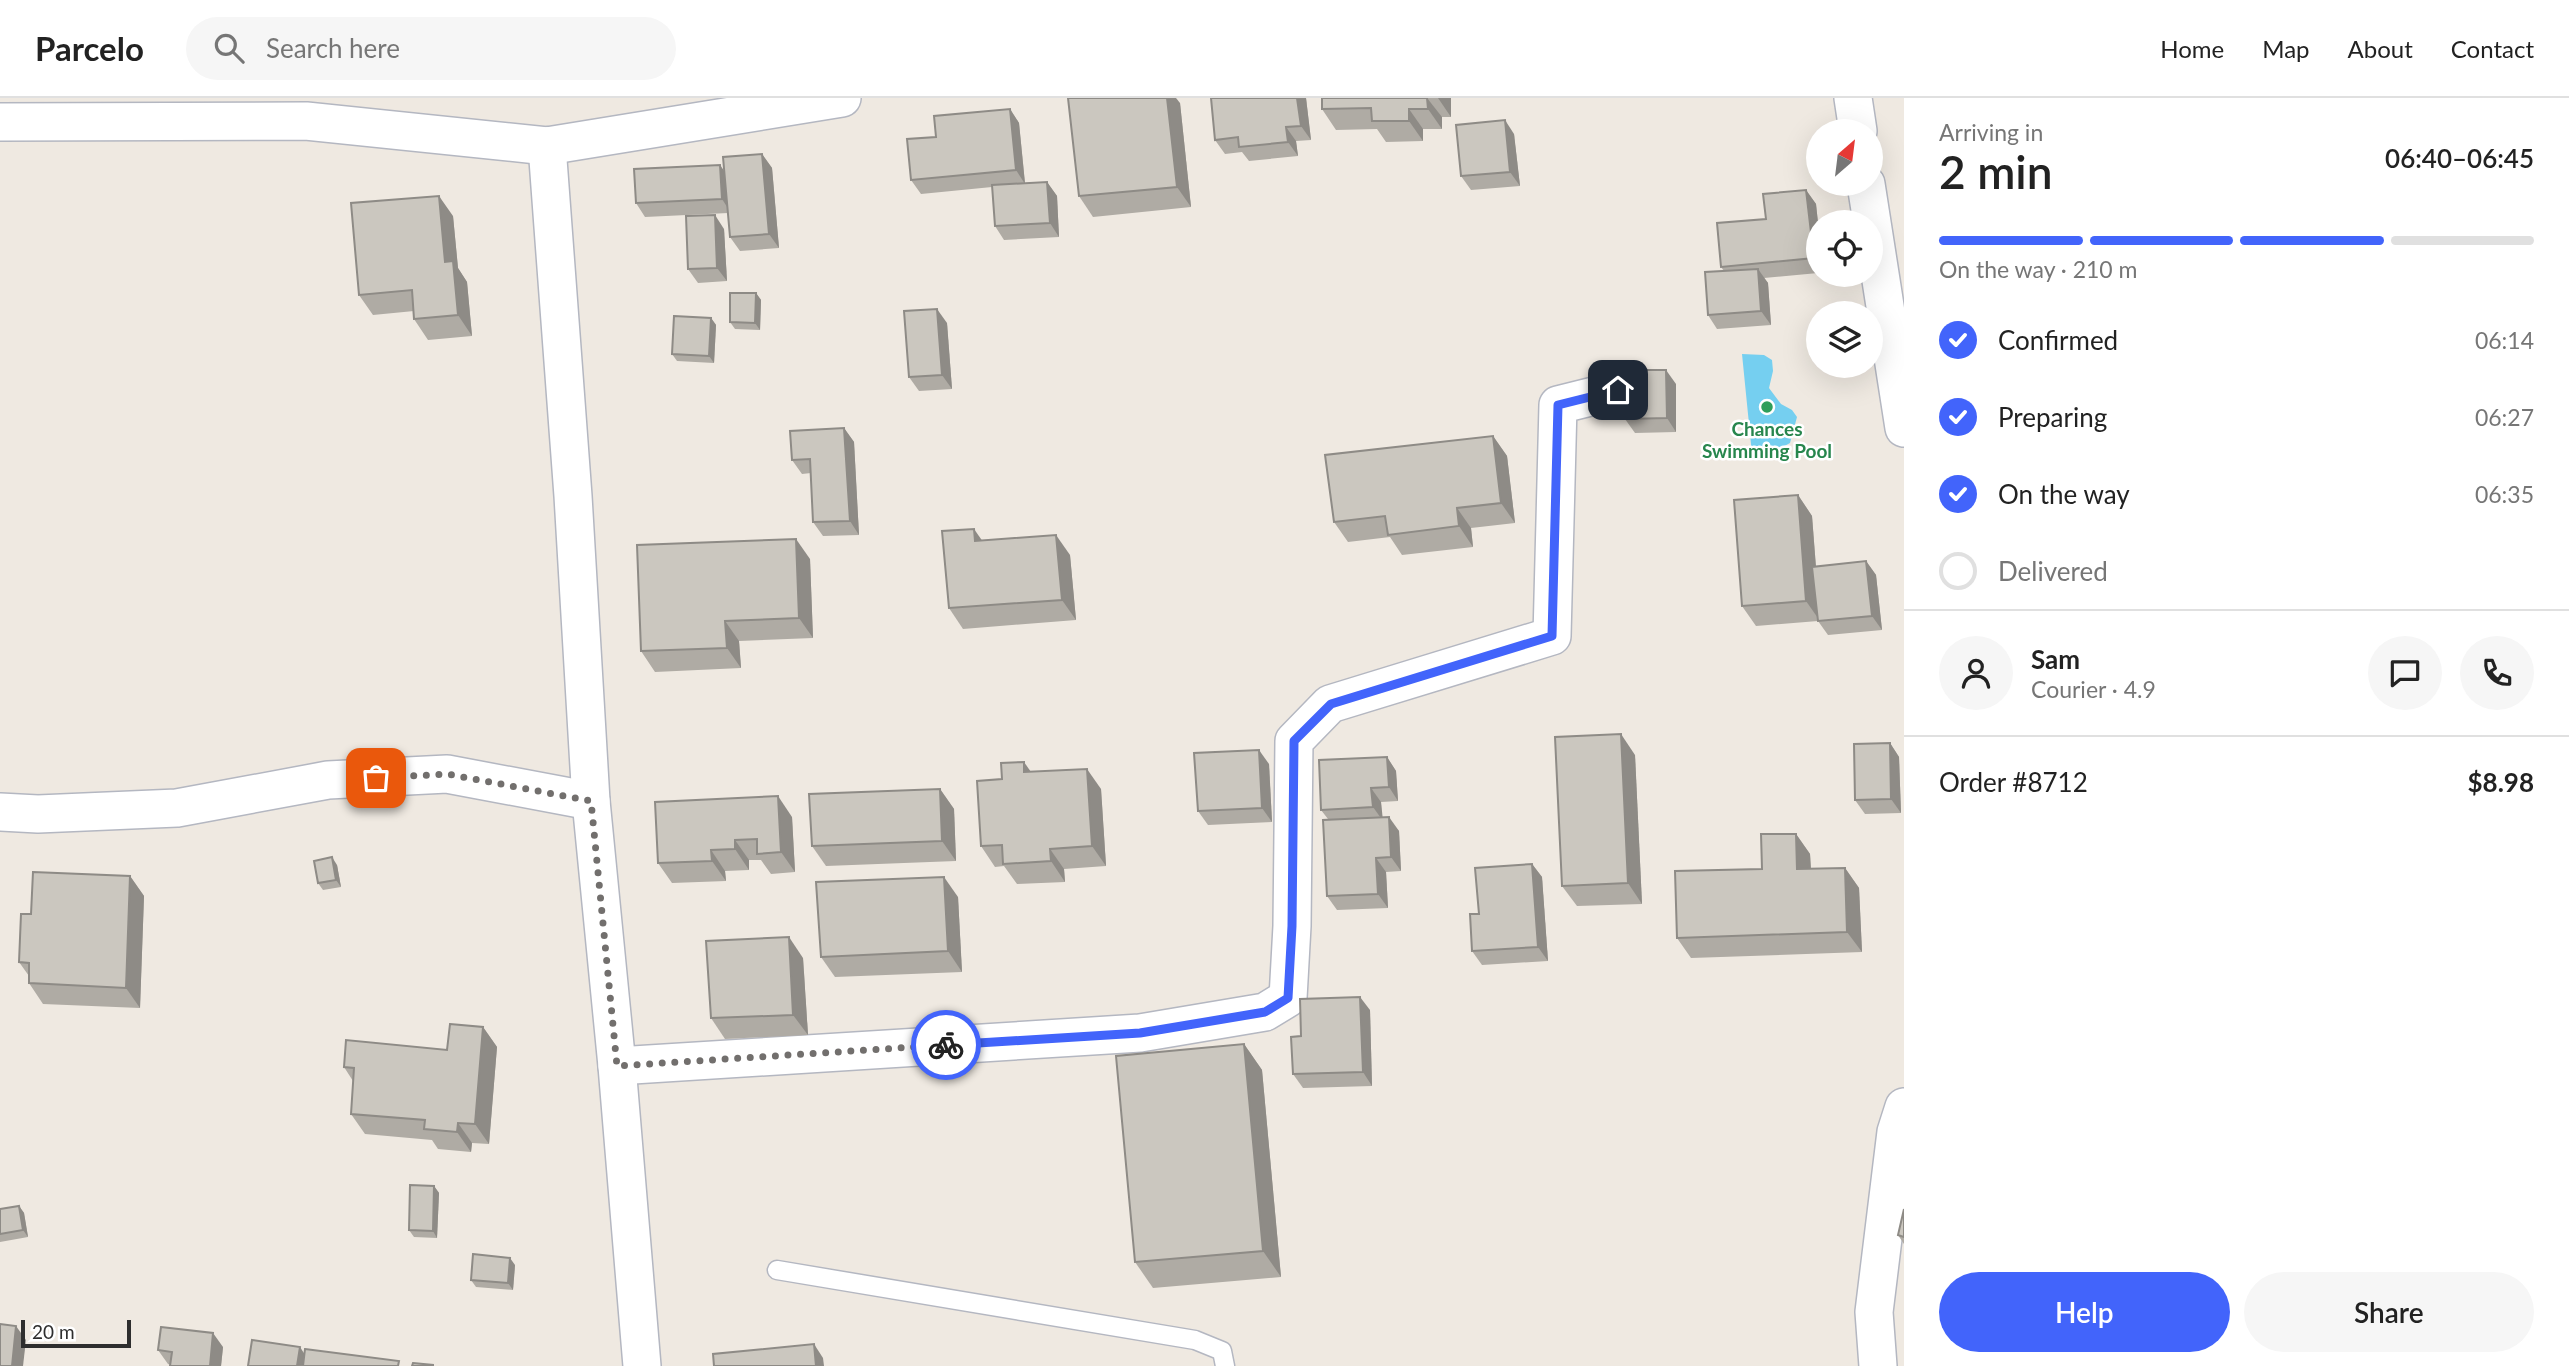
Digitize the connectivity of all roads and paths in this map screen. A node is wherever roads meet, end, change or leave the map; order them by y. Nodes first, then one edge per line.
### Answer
1 (842, 98) edge
2 (1853, 98) edge
3 (685, 110) edge
4 (1856, 119) edge
5 (0, 122) edge
6 (547, 146) junction
7 (1868, 196) edge
8 (1618, 390) dead end
9 (1904, 428) edge
10 (591, 801) junction
11 (0, 812) edge
12 (617, 1066) junction
13 (1904, 1107) edge
14 (777, 1270) dead end
15 (1889, 1310) edge
16 (642, 1366) edge
17 (1226, 1366) edge
18 (1878, 1366) edge

1 - 3 street
2 - 4 street
3 - 6 street
5 - 6 street
6 - 10 street
7 - 9 street
8 - 12 street
10 - 11 street
10 - 12 street
12 - 16 street
13 - 15 street
14 - 17 lane
15 - 18 street

